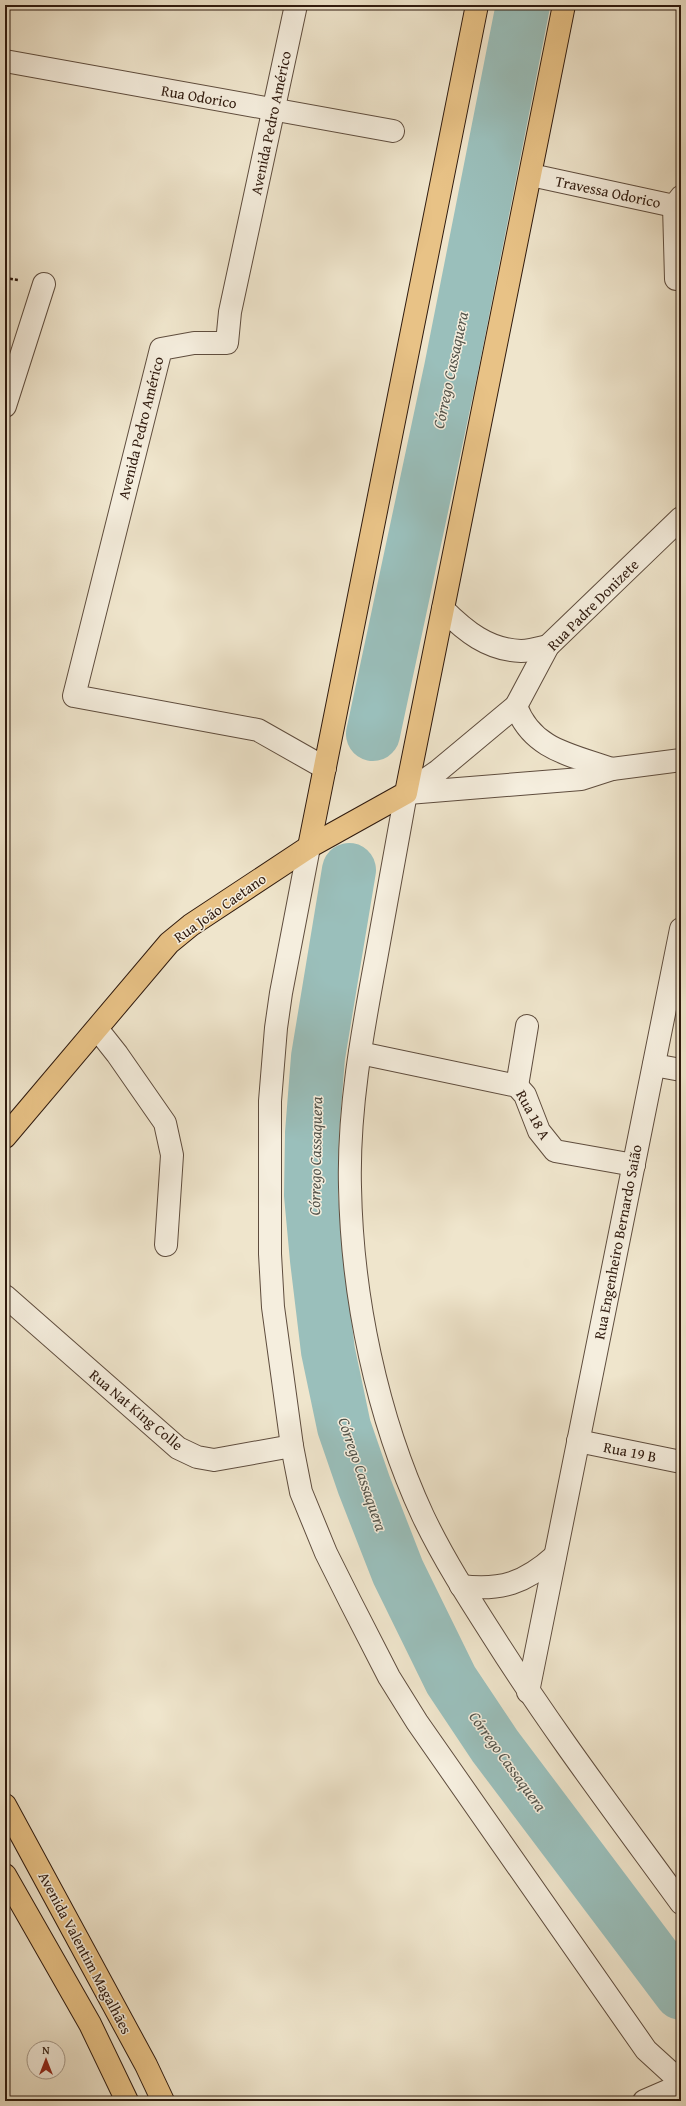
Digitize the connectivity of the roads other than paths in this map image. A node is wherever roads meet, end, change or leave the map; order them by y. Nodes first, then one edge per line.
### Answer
1 (296, 5) edge
2 (477, 5) edge
3 (564, 5) edge
4 (5, 61) edge
5 (274, 110) junction
6 (393, 131) dead end
7 (530, 175) junction
8 (677, 201) edge
9 (676, 279) dead end
10 (44, 284) dead end
11 (5, 406) edge
12 (681, 518) edge
13 (443, 608) junction
14 (548, 646) junction
15 (516, 706) junction
16 (681, 760) edge
17 (325, 768) junction
18 (612, 769) junction
19 (406, 793) junction
20 (309, 847) junction
21 (681, 928) edge
22 (527, 1026) dead end
23 (98, 1030) junction
24 (360, 1053) junction
25 (654, 1065) junction
26 (681, 1070) edge
27 (517, 1086) junction
28 (5, 1137) edge
29 (634, 1165) junction
30 (166, 1245) dead end
31 (5, 1296) edge
32 (578, 1441) junction
33 (292, 1446) junction
34 (681, 1462) edge
35 (555, 1556) junction
36 (461, 1586) junction
37 (528, 1692) junction
38 (5, 1805) edge
39 (5, 1875) edge
40 (681, 1903) edge
41 (681, 2084) edge
42 (127, 2101) edge
43 (162, 2101) edge
44 (644, 2101) edge

1 - 5 street, Avenida Pedro Américo
2 - 17 main road
3 - 7 main road
4 - 5 street, Rua Odorico
5 - 6 street, Rua Odorico
5 - 17 street, Avenida Pedro Américo
7 - 8 street, Travessa Odorico
7 - 13 main road
8 - 9 street
10 - 11 street
12 - 14 street, Rua Padre Donizete
13 - 14 street
13 - 19 main road
14 - 15 street, Rua Padre Donizete
15 - 18 street
15 - 19 street, Rua Padre Donizete
16 - 18 street
17 - 20 main road
18 - 19 street
19 - 20 main road, Rua João Caetano
19 - 24 street
20 - 23 main road, Rua João Caetano
20 - 33 street
21 - 25 street, Rua Engenheiro Bernardo Saião
22 - 27 street
23 - 28 main road, Rua João Caetano
23 - 30 street
24 - 27 street, Rua 18 A
24 - 36 street
25 - 26 street
25 - 29 street, Rua Engenheiro Bernardo Saião
27 - 29 street, Rua 18 A
29 - 32 street, Rua Engenheiro Bernardo Saião
31 - 33 street, Rua Nat King Colle
32 - 34 street, Rua 19 B
32 - 35 street, Rua Engenheiro Bernardo Saião
33 - 41 street
35 - 36 street
35 - 37 street, Rua Engenheiro Bernardo Saião
36 - 37 street
37 - 40 street
38 - 43 main road, Avenida Valentim Magalhães
39 - 42 main road, Avenida Valentim Magalhães
41 - 44 street

